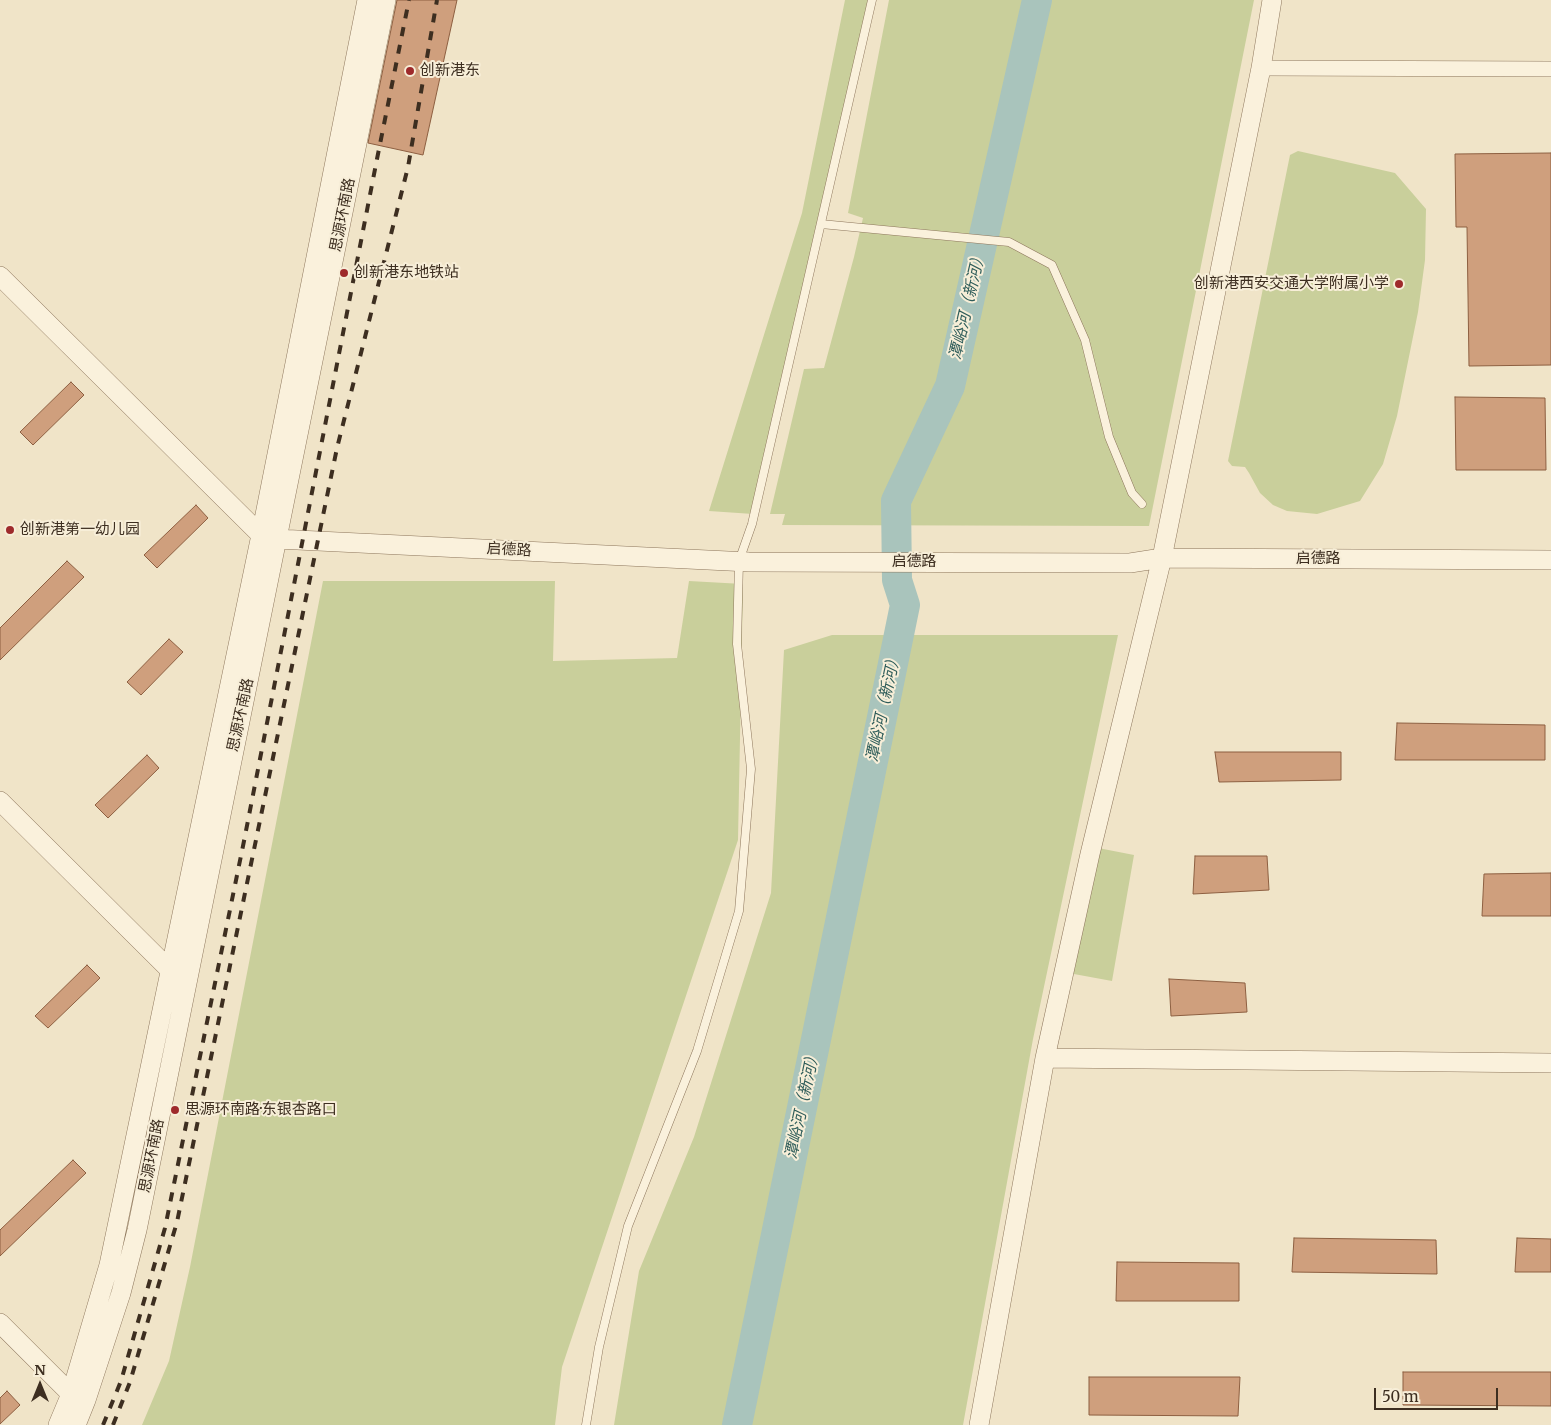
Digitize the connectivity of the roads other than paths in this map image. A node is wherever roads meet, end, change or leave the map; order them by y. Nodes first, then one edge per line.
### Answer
1 (367, 0) edge
2 (386, 0) edge
3 (872, 0) edge
4 (1272, 0) edge
5 (1261, 68) junction
6 (1551, 69) edge
7 (821, 224) junction
8 (0, 276) edge
9 (1142, 504) dead end
10 (269, 537) junction
11 (1162, 558) junction
12 (1551, 560) edge
13 (744, 562) junction
14 (0, 801) edge
15 (179, 972) junction
16 (1044, 1058) junction
17 (1551, 1063) edge
18 (0, 1323) edge
19 (78, 1397) junction
20 (58, 1425) edge
21 (76, 1425) edge
22 (586, 1425) edge
23 (979, 1425) edge

1 - 10 street, 思源环南路
2 - 10 street, 思源环南路
3 - 7 lane
4 - 5 street
5 - 6 street
5 - 11 street
7 - 9 lane
7 - 13 lane
8 - 10 street
10 - 13 street, 启德路
10 - 15 street, 思源环南路
11 - 12 street, 启德路
11 - 13 street, 启德路
11 - 16 street
13 - 22 lane
14 - 15 street
15 - 19 street, 思源环南路
16 - 17 street
16 - 23 street
18 - 19 street
19 - 20 street, 思源环南路
19 - 21 street, 思源环南路

